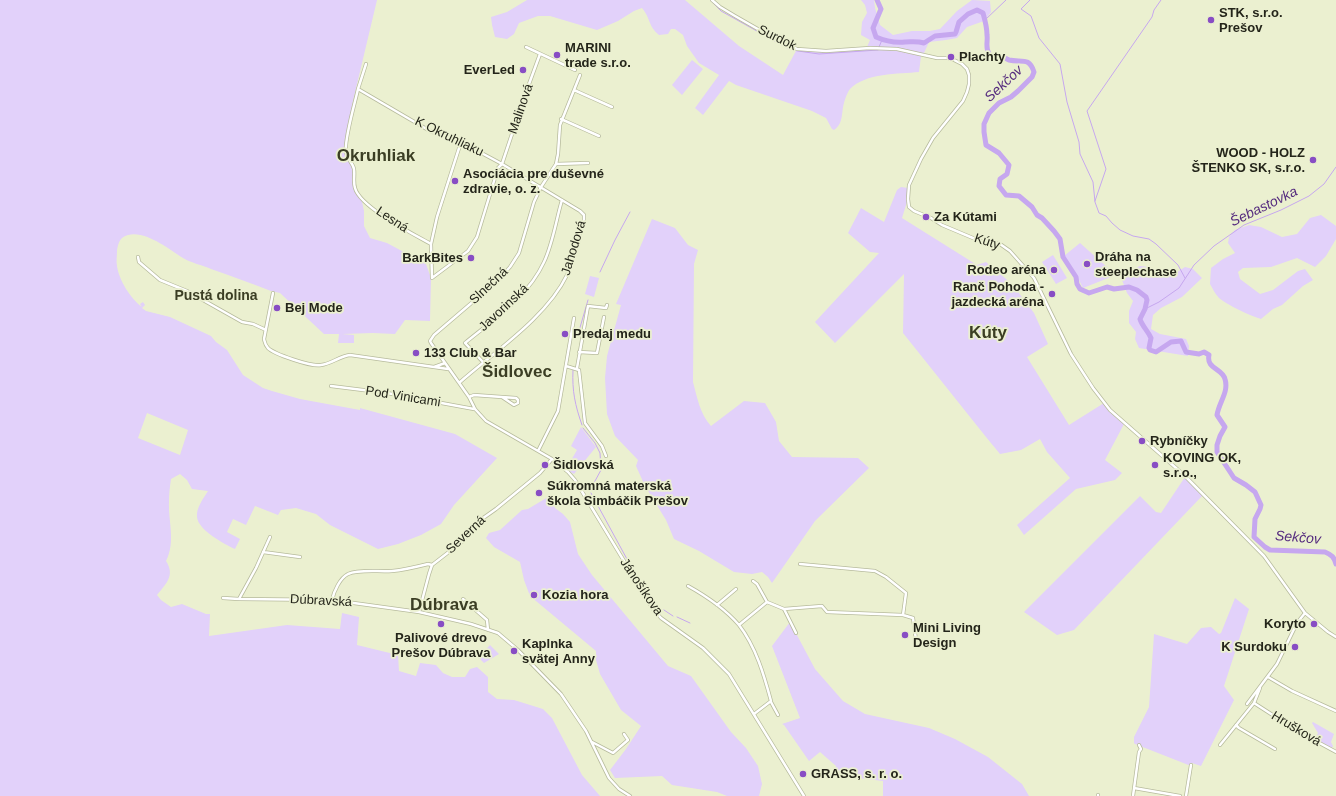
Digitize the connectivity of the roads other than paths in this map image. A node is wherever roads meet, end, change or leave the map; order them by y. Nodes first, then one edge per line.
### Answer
1 (712, 0) edge
2 (526, 47) dead end
3 (897, 49) joint
4 (540, 54) junction
5 (366, 64) dead end
6 (575, 70) dead end
7 (580, 75) dead end
8 (358, 89) junction
9 (574, 90) junction
10 (612, 107) dead end
11 (561, 119) junction
12 (599, 136) dead end
13 (461, 142) junction
14 (588, 162) dead end
15 (502, 164) junction
16 (556, 164) junction
17 (541, 187) junction
18 (562, 200) junction
19 (431, 244) junction
20 (138, 257) dead end
21 (273, 293) dead end
22 (607, 305) dead end
23 (604, 317) dead end
24 (574, 318) dead end
25 (266, 330) junction
26 (579, 352) junction
27 (483, 362) junction
28 (445, 363) junction
29 (566, 366) junction
30 (432, 367) junction
31 (576, 368) junction
32 (449, 369) junction
33 (460, 383) junction
34 (331, 386) dead end
35 (469, 397) junction
36 (502, 397) junction
37 (475, 409) junction
38 (538, 451) junction
39 (606, 456) dead end
40 (552, 459) junction
41 (270, 537) dead end
42 (263, 552) junction
43 (300, 557) dead end
44 (800, 564) dead end
45 (432, 566) junction
46 (753, 581) dead end
47 (688, 586) dead end
48 (736, 589) dead end
49 (223, 598) dead end
50 (239, 599) junction
51 (463, 599) dead end
52 (332, 600) junction
53 (766, 602) junction
54 (717, 605) junction
55 (784, 609) junction
56 (419, 612) junction
57 (1305, 613) junction
58 (903, 614) junction
59 (739, 625) junction
60 (488, 630) junction
61 (796, 633) dead end
62 (1336, 637) edge
63 (916, 640) dead end
64 (1268, 677) junction
65 (1260, 688) junction
66 (771, 701) junction
67 (1247, 704) dead end
68 (1255, 704) junction
69 (1336, 711) edge
70 (754, 714) junction
71 (778, 715) dead end
72 (1236, 725) junction
73 (624, 734) dead end
74 (591, 741) junction
75 (1139, 745) dead end
76 (1220, 745) dead end
77 (1275, 749) dead end
78 (1336, 752) edge
79 (1191, 765) dead end
80 (1134, 788) junction
81 (630, 796) edge
82 (804, 796) edge
83 (1133, 796) edge
84 (1180, 796) edge
85 (1186, 796) edge

1 - 3 street, Surdok
2 - 4 street
3 - 57 street, Kúty
4 - 6 street
4 - 15 street, Malinová
5 - 8 street
7 - 9 street
8 - 13 street, K Okruhliaku
8 - 19 street, Lesná
9 - 10 street
9 - 11 street
11 - 12 street
11 - 16 street
13 - 15 street, K Okruhliaku
13 - 19 street
14 - 16 street
15 - 17 street, K Okruhliaku
15 - 19 street, Malinová
16 - 17 street, Slnečná
17 - 18 street, K Okruhliaku
17 - 28 street, Slnečná
18 - 27 street, Javorinská
18 - 27 street, Jahodová
20 - 25 street
21 - 25 street
22 - 26 street
23 - 26 street
24 - 29 street
25 - 30 street
26 - 31 street
27 - 33 street, Jahodová
28 - 30 street
28 - 32 street, Slnečná
29 - 31 street
29 - 38 street
30 - 32 street
31 - 39 street
32 - 33 street, Slnečná
33 - 35 street, Slnečná
34 - 37 street, Pod Vinicami
35 - 36 street
35 - 37 street, Slnečná
36 - 36 street
37 - 38 street, Jánošíkova
38 - 40 street, Jánošíkova
40 - 45 street, Severná
40 - 70 street, Jánošíkova
41 - 42 street
42 - 43 street
42 - 50 street
44 - 58 street
45 - 52 street
45 - 56 street
46 - 53 street
47 - 54 street
48 - 54 street
49 - 50 street, Dúbravská
50 - 52 street, Dúbravská
51 - 60 street
52 - 56 street, Dúbravská
53 - 55 street
53 - 59 street
54 - 59 street
55 - 58 street
55 - 61 street
56 - 60 street, Dúbravská
57 - 62 street
57 - 64 street
58 - 63 street
59 - 66 street
60 - 74 street, Dúbravská
64 - 65 street
64 - 69 street
65 - 67 street
65 - 68 street
66 - 70 street
66 - 71 street
68 - 72 street
68 - 78 street, Hrušková
70 - 82 street, Jánošíkova
72 - 76 street
72 - 77 street
73 - 74 street
74 - 81 street, Dúbravská
75 - 80 street
79 - 85 street
80 - 83 street
80 - 84 street

